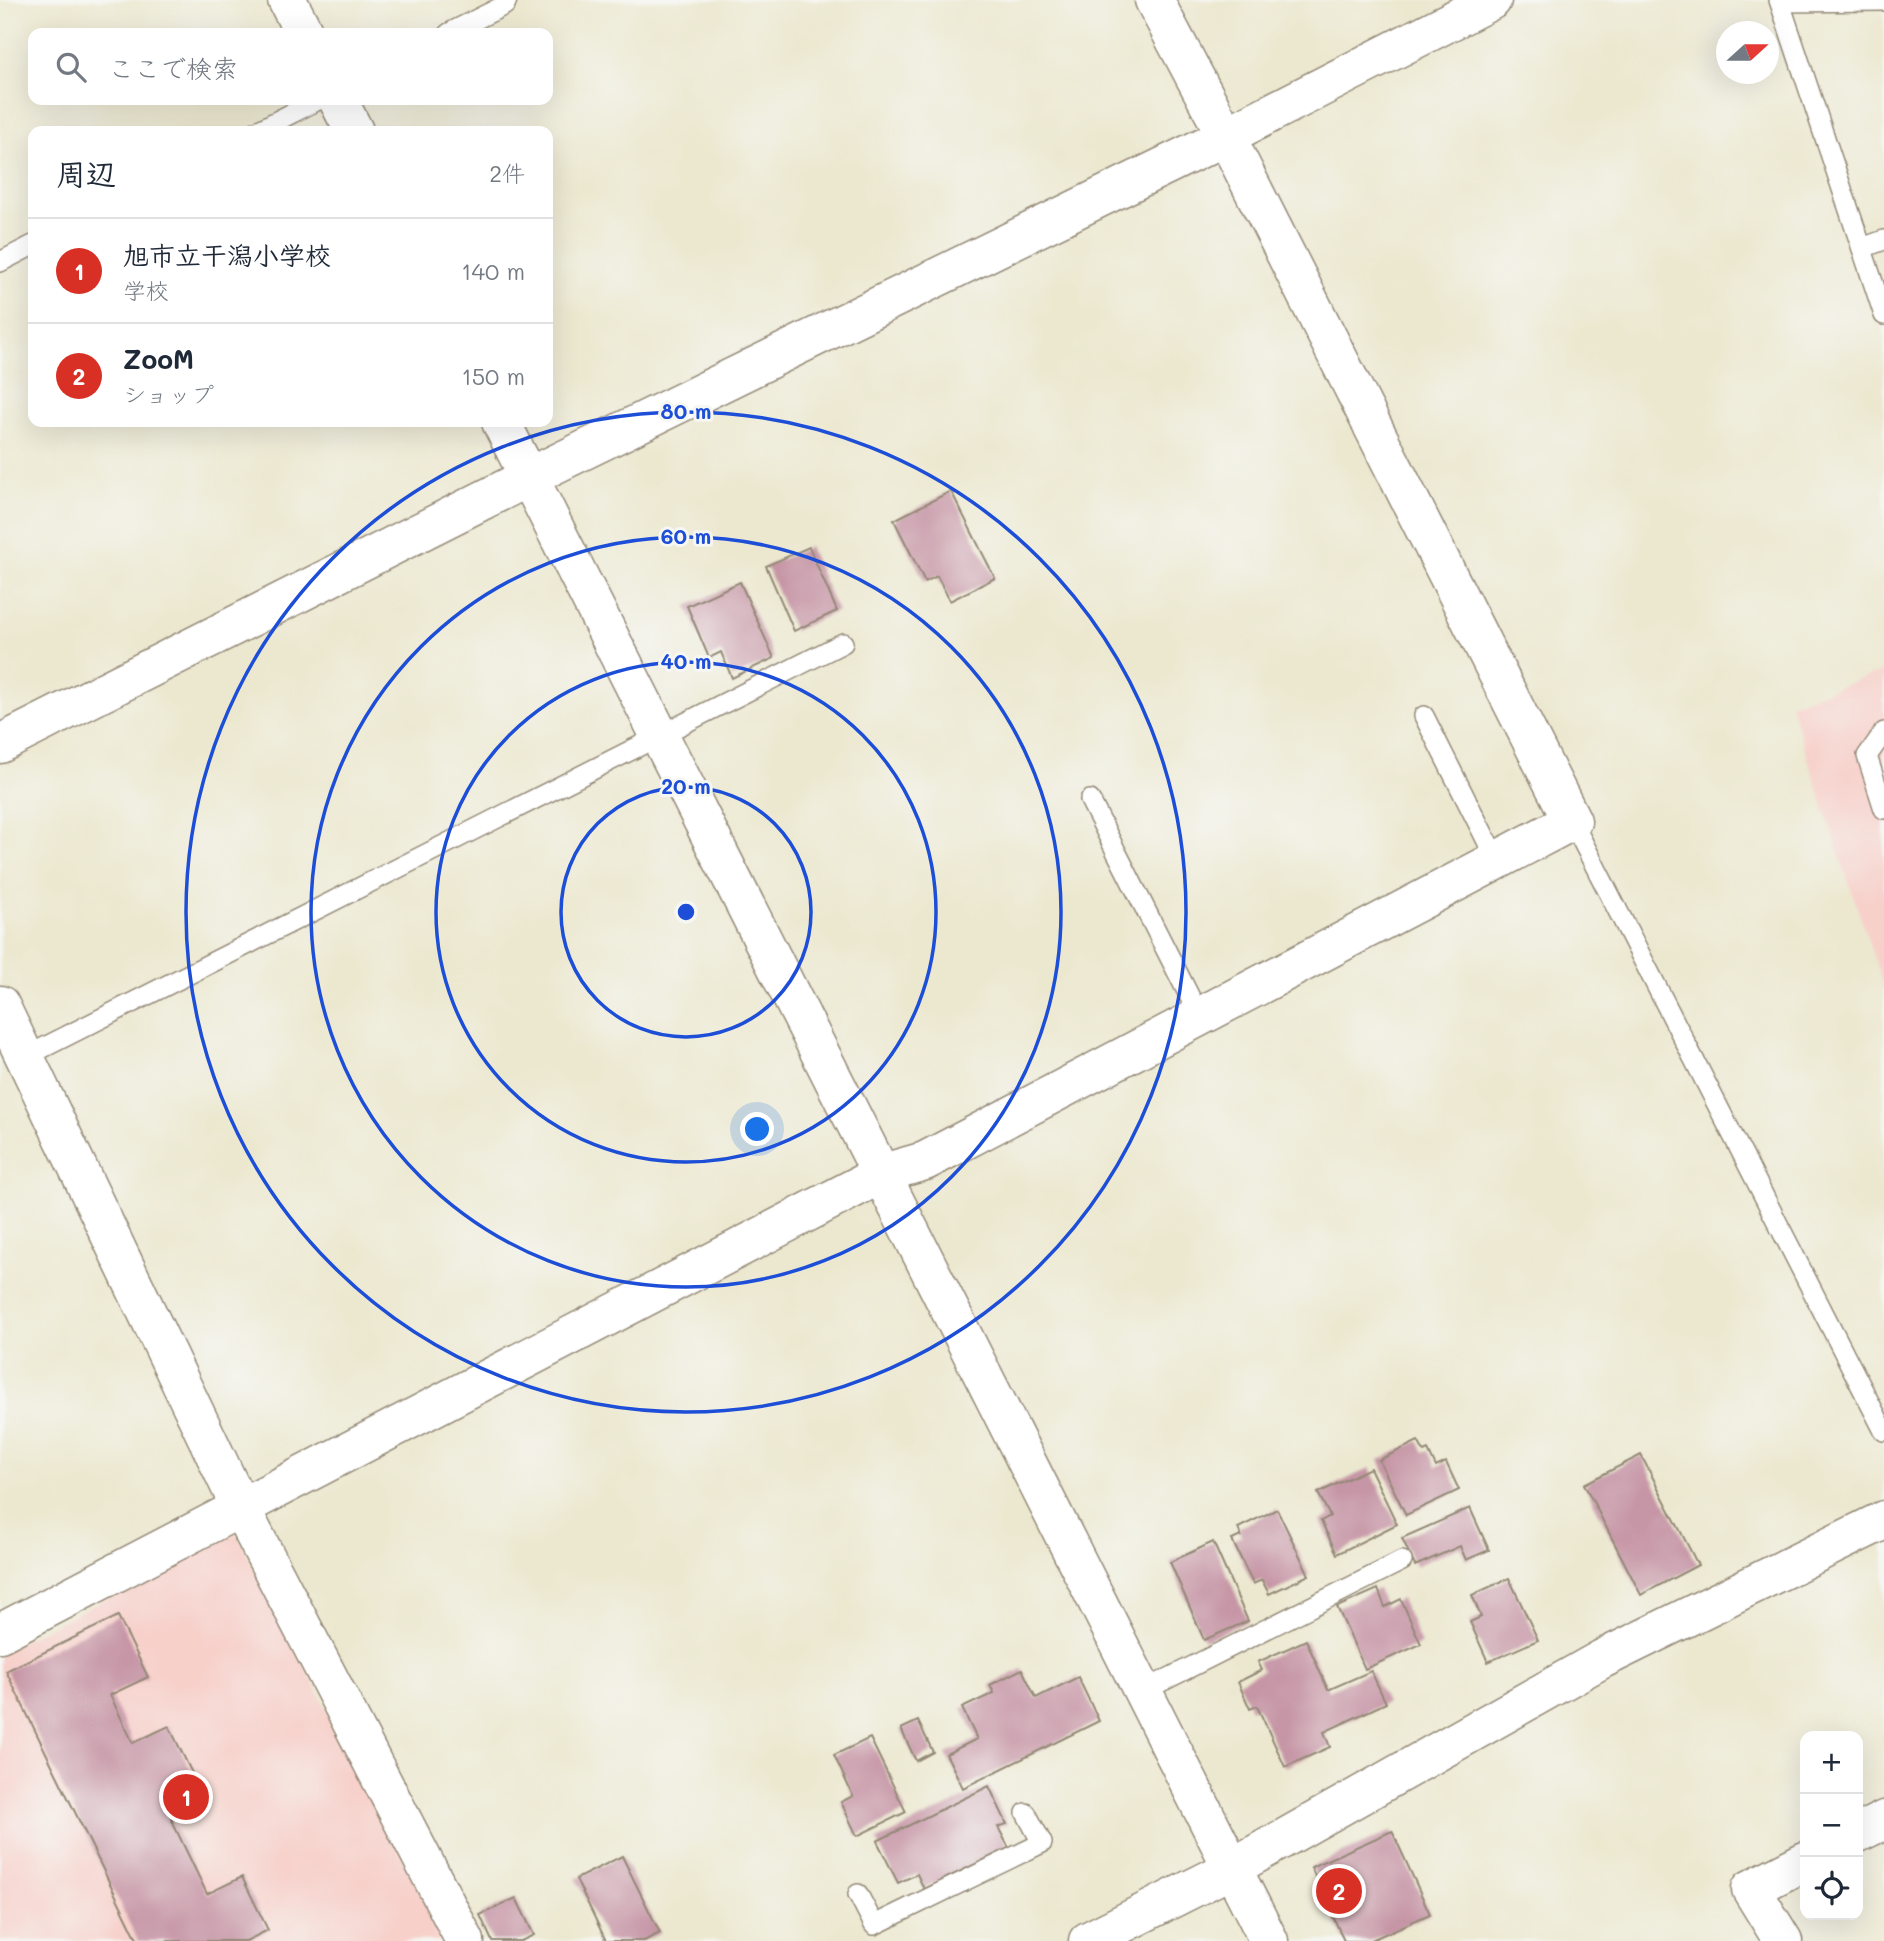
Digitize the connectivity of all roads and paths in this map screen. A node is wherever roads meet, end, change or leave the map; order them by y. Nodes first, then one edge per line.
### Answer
1 (287, 0) edge
2 (508, 0) edge
3 (1154, 0) edge
4 (1492, 0) edge
5 (1779, 1) edge
6 (1884, 1) edge
7 (301, 28) edge
8 (459, 28) edge
9 (308, 105) edge
10 (341, 105) edge
11 (267, 126) edge
12 (351, 126) edge
13 (1226, 135) junction
14 (1884, 240) edge
15 (28, 248) edge
16 (1861, 248) junction
17 (0, 262) edge
18 (1884, 315) edge
19 (504, 427) edge
20 (529, 477) junction
21 (843, 643) dead end
22 (1424, 716) dead end
23 (1884, 732) edge
24 (660, 735) junction
25 (0, 744) edge
26 (1090, 800) dead end
27 (1884, 809) edge
28 (1572, 821) junction
29 (1497, 861) junction
30 (0, 1005) edge
31 (1200, 1017) junction
32 (27, 1056) junction
33 (883, 1173) junction
34 (1884, 1431) edge
35 (240, 1507) junction
36 (1884, 1520) edge
37 (1402, 1561) dead end
38 (0, 1633) edge
39 (1143, 1690) junction
40 (1026, 1813) dead end
41 (1884, 1820) edge
42 (1863, 1830) edge
43 (1800, 1864) edge
44 (1232, 1867) junction
45 (858, 1894) dead end
46 (465, 1941) edge
47 (1087, 1941) edge
48 (1269, 1941) edge
49 (1783, 1941) edge

1 - 7 street
2 - 8 lane
3 - 13 street
4 - 13 street
5 - 6 lane
5 - 16 lane
9 - 11 lane
10 - 12 street
13 - 20 street
13 - 28 street
14 - 16 lane
15 - 17 lane
16 - 18 lane
19 - 20 street
20 - 24 street
20 - 25 street
21 - 24 lane
22 - 29 lane
23 - 27 lane
24 - 32 lane
24 - 33 street
26 - 31 lane
28 - 29 street
28 - 34 lane
29 - 31 street
30 - 32 street
31 - 33 street
32 - 35 street
33 - 35 street
33 - 39 street
35 - 38 street
35 - 46 street
36 - 44 street
37 - 39 lane
39 - 44 street
40 - 45 lane
41 - 42 street
43 - 49 street
44 - 47 street
44 - 48 street

